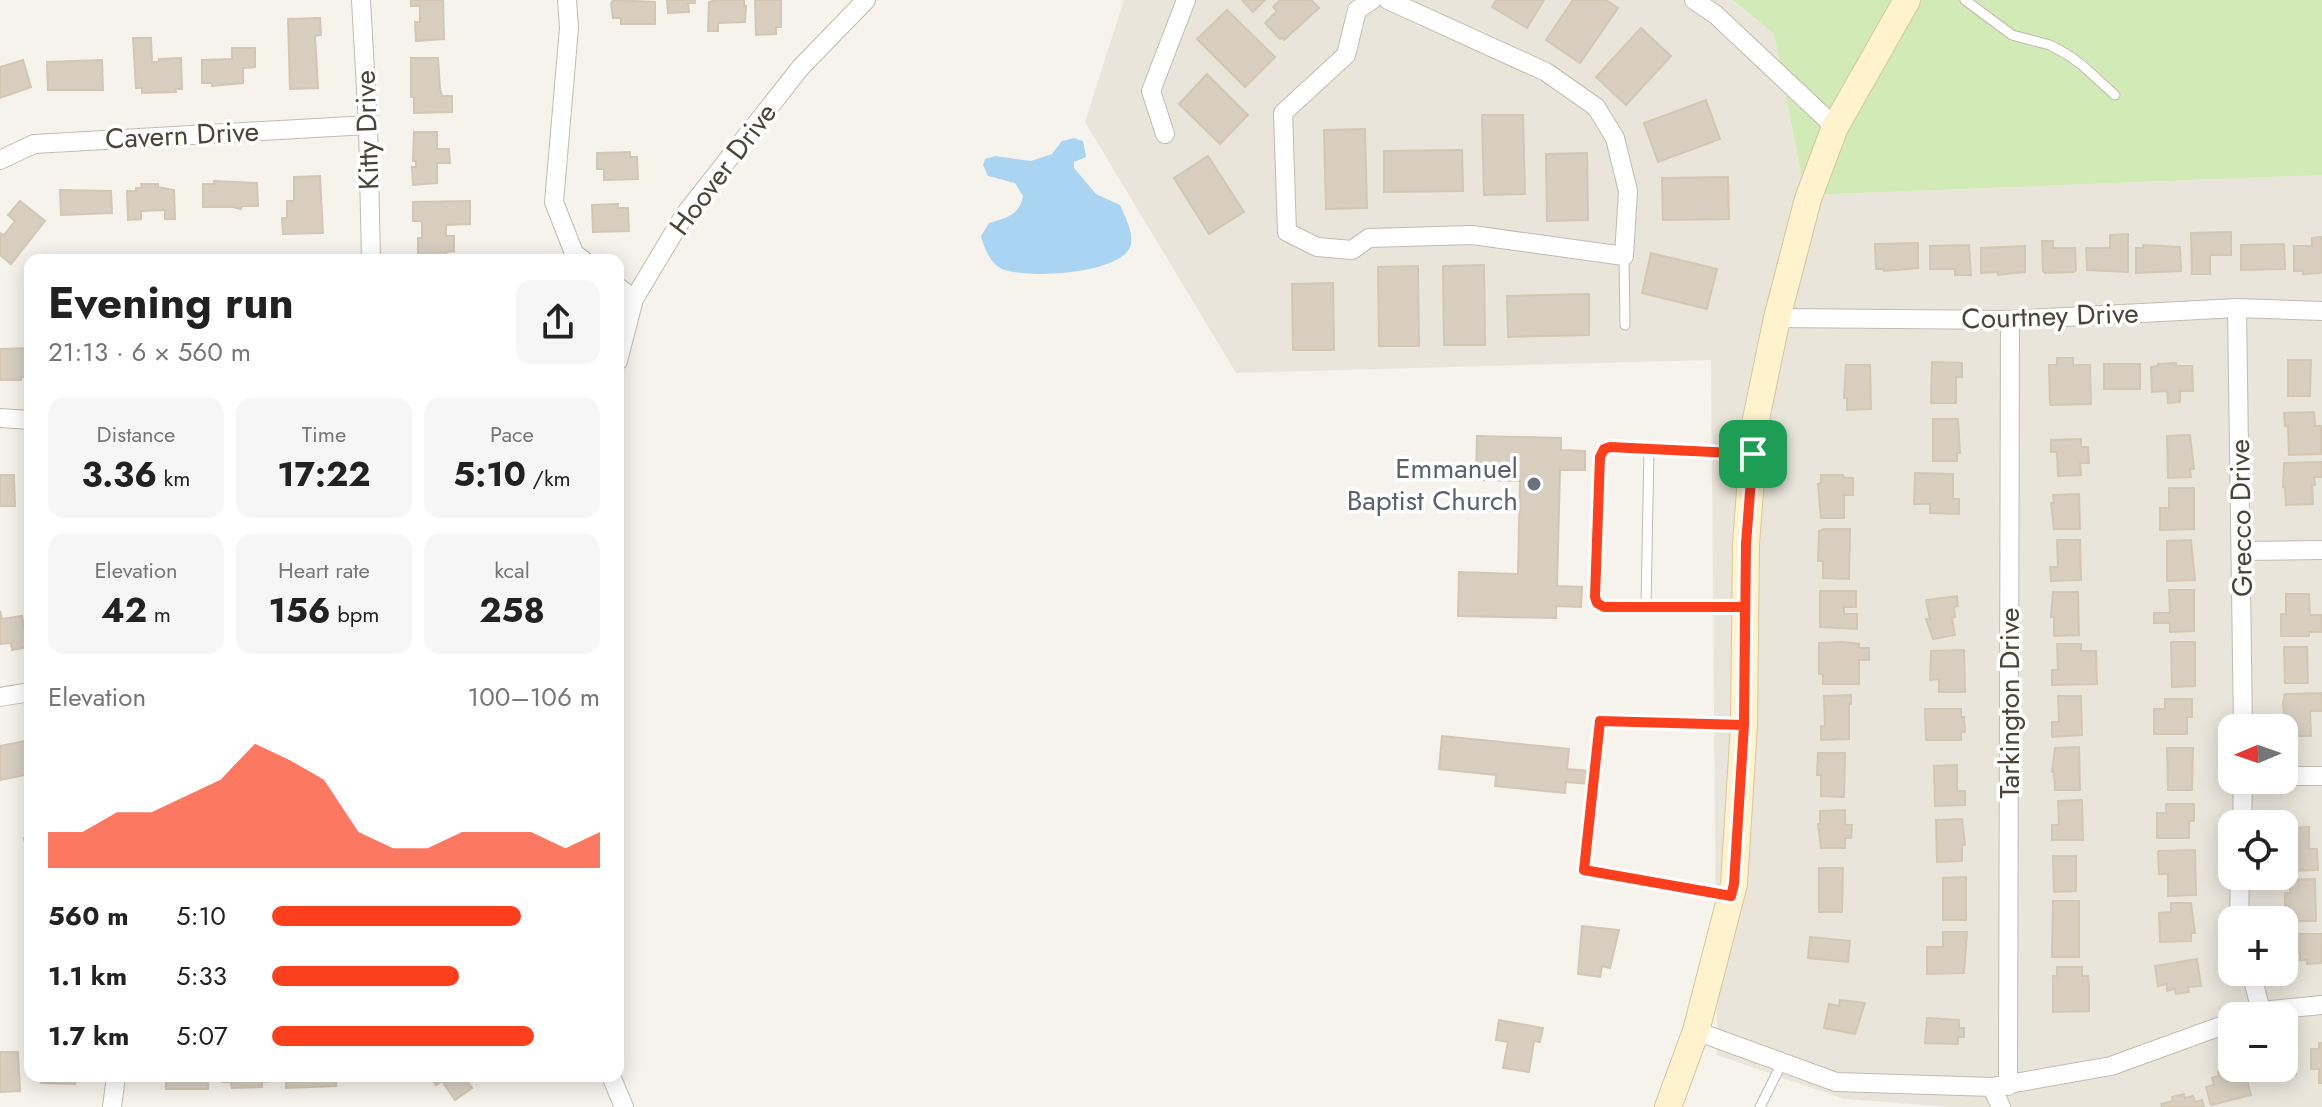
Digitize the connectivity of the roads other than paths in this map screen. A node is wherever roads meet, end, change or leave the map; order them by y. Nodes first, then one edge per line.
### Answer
1 (361, 0) edge
2 (567, 0) edge
3 (866, 0) edge
4 (1186, 0) edge
5 (1388, 0) edge
6 (1694, 0) edge
7 (1907, 0) edge
8 (1965, 0) edge
9 (1360, 3) edge
10 (2115, 95) dead end
11 (368, 125) junction
12 (1835, 127) junction
13 (1165, 134) dead end
14 (0, 160) edge
15 (371, 254) edge
16 (575, 254) edge
17 (1624, 256) junction
18 (624, 292) edge
19 (634, 299) junction
20 (2237, 308) junction
21 (2322, 311) edge
22 (1777, 318) junction
23 (2010, 320) junction
24 (1625, 325) dead end
25 (624, 338) edge
26 (0, 418) edge
27 (24, 420) edge
28 (1649, 448) junction
29 (1753, 454) junction
30 (2322, 550) edge
31 (2242, 551) junction
32 (1646, 607) junction
33 (1745, 607) junction
34 (24, 693) edge
35 (0, 697) edge
36 (2243, 714) edge
37 (1744, 725) junction
38 (2298, 776) edge
39 (2322, 776) edge
40 (1731, 896) junction
41 (2322, 1005) edge
42 (2298, 1008) edge
43 (2218, 1027) edge
44 (1696, 1031) junction
45 (1782, 1063) junction
46 (115, 1082) edge
47 (614, 1082) edge
48 (2000, 1086) junction
49 (112, 1107) edge
50 (624, 1107) edge
51 (1668, 1107) edge
52 (1760, 1107) edge
53 (2001, 1107) edge

1 - 11 street, Kitty Drive
2 - 16 street
3 - 19 street, Hoover Drive
4 - 13 street
5 - 17 street
6 - 12 street
7 - 12 main road
8 - 10 lane
9 - 17 street
11 - 14 street, Cavern Drive
11 - 15 street, Kitty Drive
12 - 22 main road
17 - 24 lane
18 - 19 street
19 - 25 street, Hoover Drive
20 - 21 street, Courtney Drive
20 - 23 street, Courtney Drive
20 - 31 street, Grecco Drive
22 - 23 street, Courtney Drive
22 - 29 main road
23 - 48 street, Tarkington Drive
26 - 27 street
28 - 29 lane
28 - 32 lane
28 - 32 lane
29 - 33 main road
30 - 31 street
31 - 36 street, Grecco Drive
32 - 33 lane
33 - 37 main road
34 - 35 street
37 - 40 main road
37 - 40 lane
38 - 39 street
40 - 44 main road
41 - 42 street
43 - 48 street
44 - 45 street
44 - 51 main road
45 - 48 street
45 - 52 lane
46 - 49 street
47 - 50 street
48 - 53 street, Tarkington Drive

